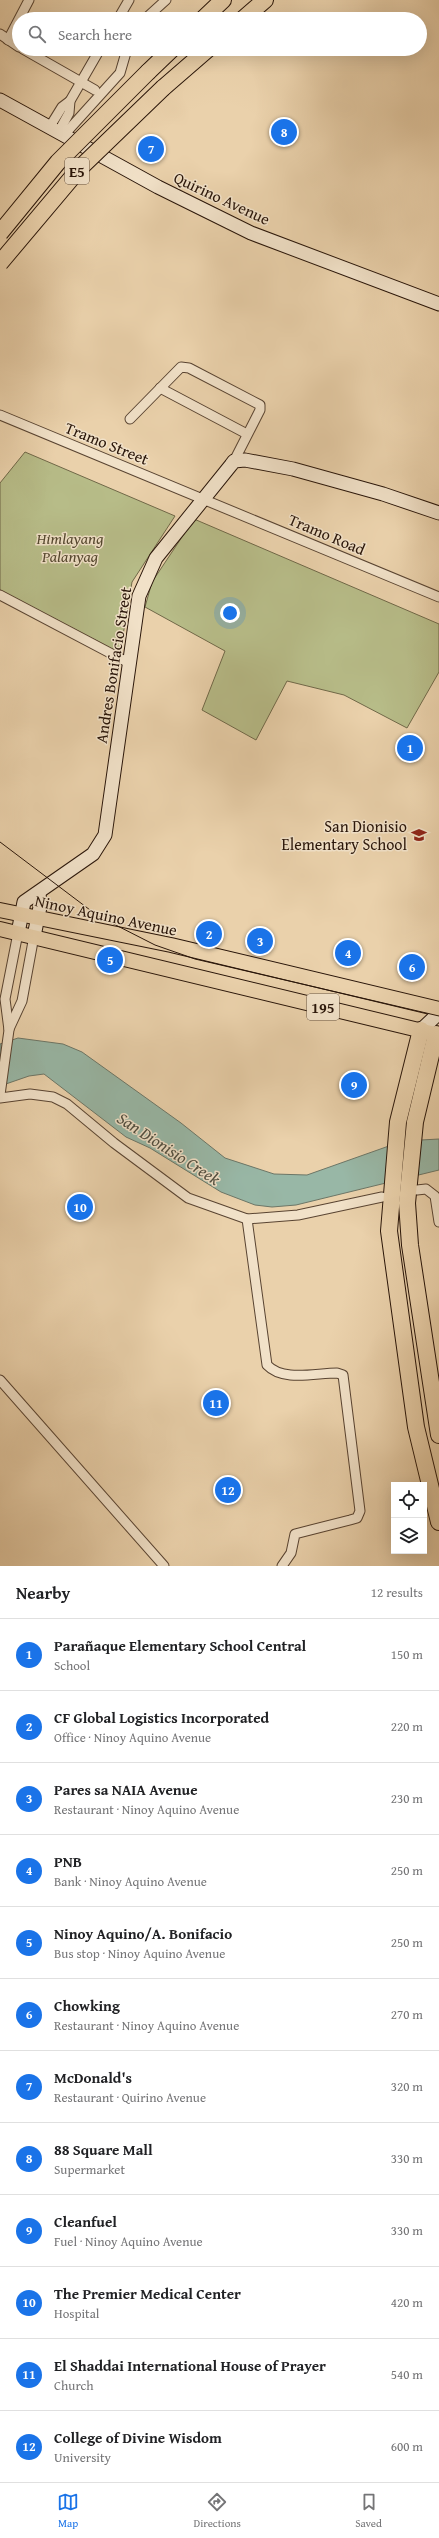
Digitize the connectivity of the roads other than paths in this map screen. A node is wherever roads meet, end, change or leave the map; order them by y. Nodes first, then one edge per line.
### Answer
1 (29, 0) edge
2 (129, 0) edge
3 (166, 0) edge
4 (214, 0) edge
5 (223, 0) edge
6 (252, 0) edge
7 (265, 0) edge
8 (21, 12) edge
9 (122, 12) edge
10 (153, 12) edge
11 (203, 12) edge
12 (211, 12) edge
13 (240, 12) edge
14 (251, 12) edge
15 (12, 25) edge
16 (4, 37) edge
17 (35, 56) edge
18 (96, 56) edge
19 (125, 56) edge
20 (164, 56) edge
21 (196, 56) edge
22 (200, 56) edge
23 (80, 82) junction
24 (163, 88) junction
25 (95, 90) dead end
26 (0, 100) edge
27 (57, 132) junction
28 (0, 233) edge
29 (0, 263) edge
30 (439, 304) edge
31 (160, 388) junction
32 (0, 414) edge
33 (130, 419) dead end
34 (247, 434) junction
35 (234, 461) junction
36 (203, 498) junction
37 (439, 513) edge
38 (0, 596) edge
39 (439, 597) edge
40 (129, 663) junction
41 (38, 893) junction
42 (0, 910) edge
43 (22, 915) junction
44 (38, 918) junction
45 (0, 929) edge
46 (18, 932) junction
47 (34, 936) junction
48 (439, 1009) edge
49 (439, 1013) edge
50 (434, 1030) edge
51 (9, 1034) junction
52 (0, 1094) edge
53 (413, 1186) junction
54 (386, 1191) junction
55 (248, 1218) junction
56 (439, 1222) edge
57 (0, 1380) edge
58 (439, 1435) edge
59 (439, 1522) edge
60 (164, 1566) edge
61 (282, 1566) edge

1 - 8 street
2 - 9 street
3 - 10 street
4 - 11 highway
5 - 12 highway
6 - 13 highway
7 - 14 highway
15 - 16 street
17 - 23 street
18 - 23 street
19 - 27 street
20 - 28 highway, E5, bridge
21 - 24 highway, E5
22 - 24 highway
23 - 25 street
23 - 27 street
24 - 29 highway, E5, bridge
26 - 27 street, Quirino Avenue
27 - 30 street, Quirino Avenue
31 - 33 street
31 - 34 street
31 - 34 street
32 - 36 street, Tramo Street
34 - 35 street
35 - 36 street, Andres Bonifacio Street
35 - 37 street
36 - 39 street, Tramo Road
36 - 40 street, Andres Bonifacio Street
38 - 40 street
40 - 41 street, Andres Bonifacio Street
41 - 43 street, Andres Bonifacio Street
41 - 44 street
42 - 43 main road, Ninoy Aquino Avenue
43 - 44 main road, Ninoy Aquino Avenue / 195
43 - 46 street, Andres Bonifacio Street
44 - 47 street
44 - 48 main road, Ninoy Aquino Avenue / 195
45 - 46 main road
46 - 47 main road, 195
46 - 51 street
47 - 50 main road, 195
47 - 51 street
49 - 50 street
50 - 53 highway
50 - 54 highway
51 - 52 street
52 - 55 street
53 - 56 street
53 - 58 highway
54 - 55 street
54 - 59 highway
55 - 61 street
57 - 60 street

